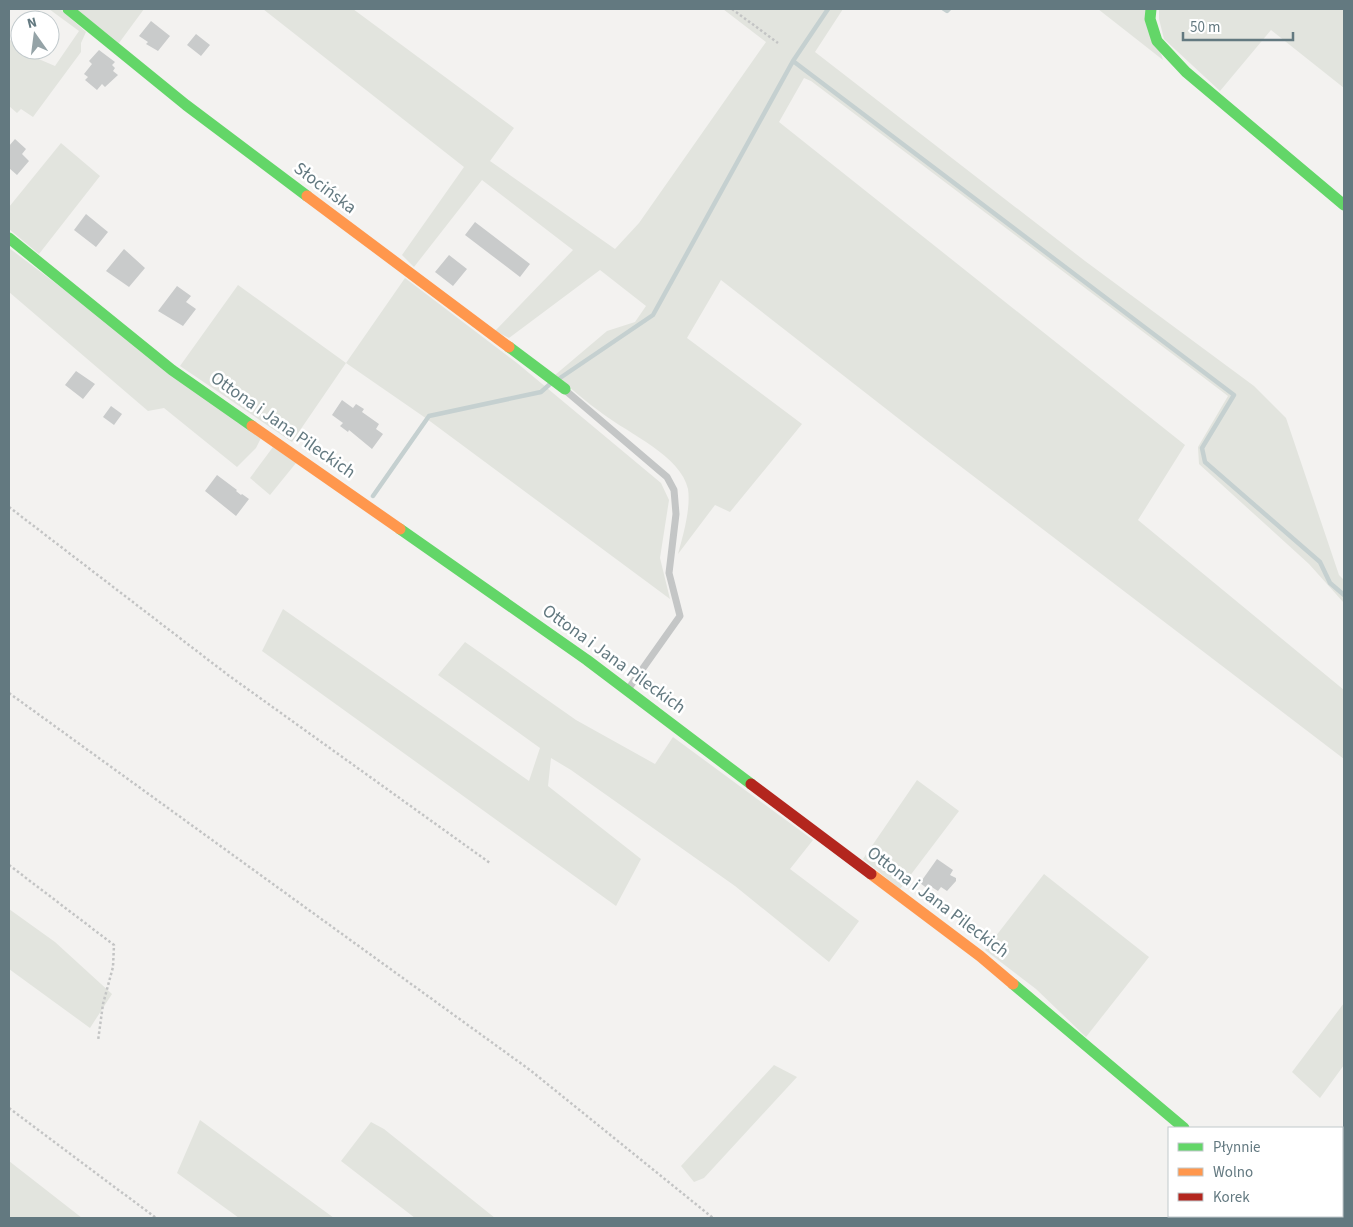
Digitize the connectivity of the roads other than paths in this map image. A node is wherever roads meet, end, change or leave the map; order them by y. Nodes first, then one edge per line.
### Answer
1 (68, 9) edge
2 (1151, 9) edge
3 (1344, 205) edge
4 (9, 238) edge
5 (565, 390) joint
6 (627, 690) junction
7 (1183, 1127) edge

1 - 5 street, Słocińska
2 - 3 street
4 - 6 street, Ottona i Jana Pileckich
5 - 6 lane
6 - 7 street, Ottona i Jana Pileckich

